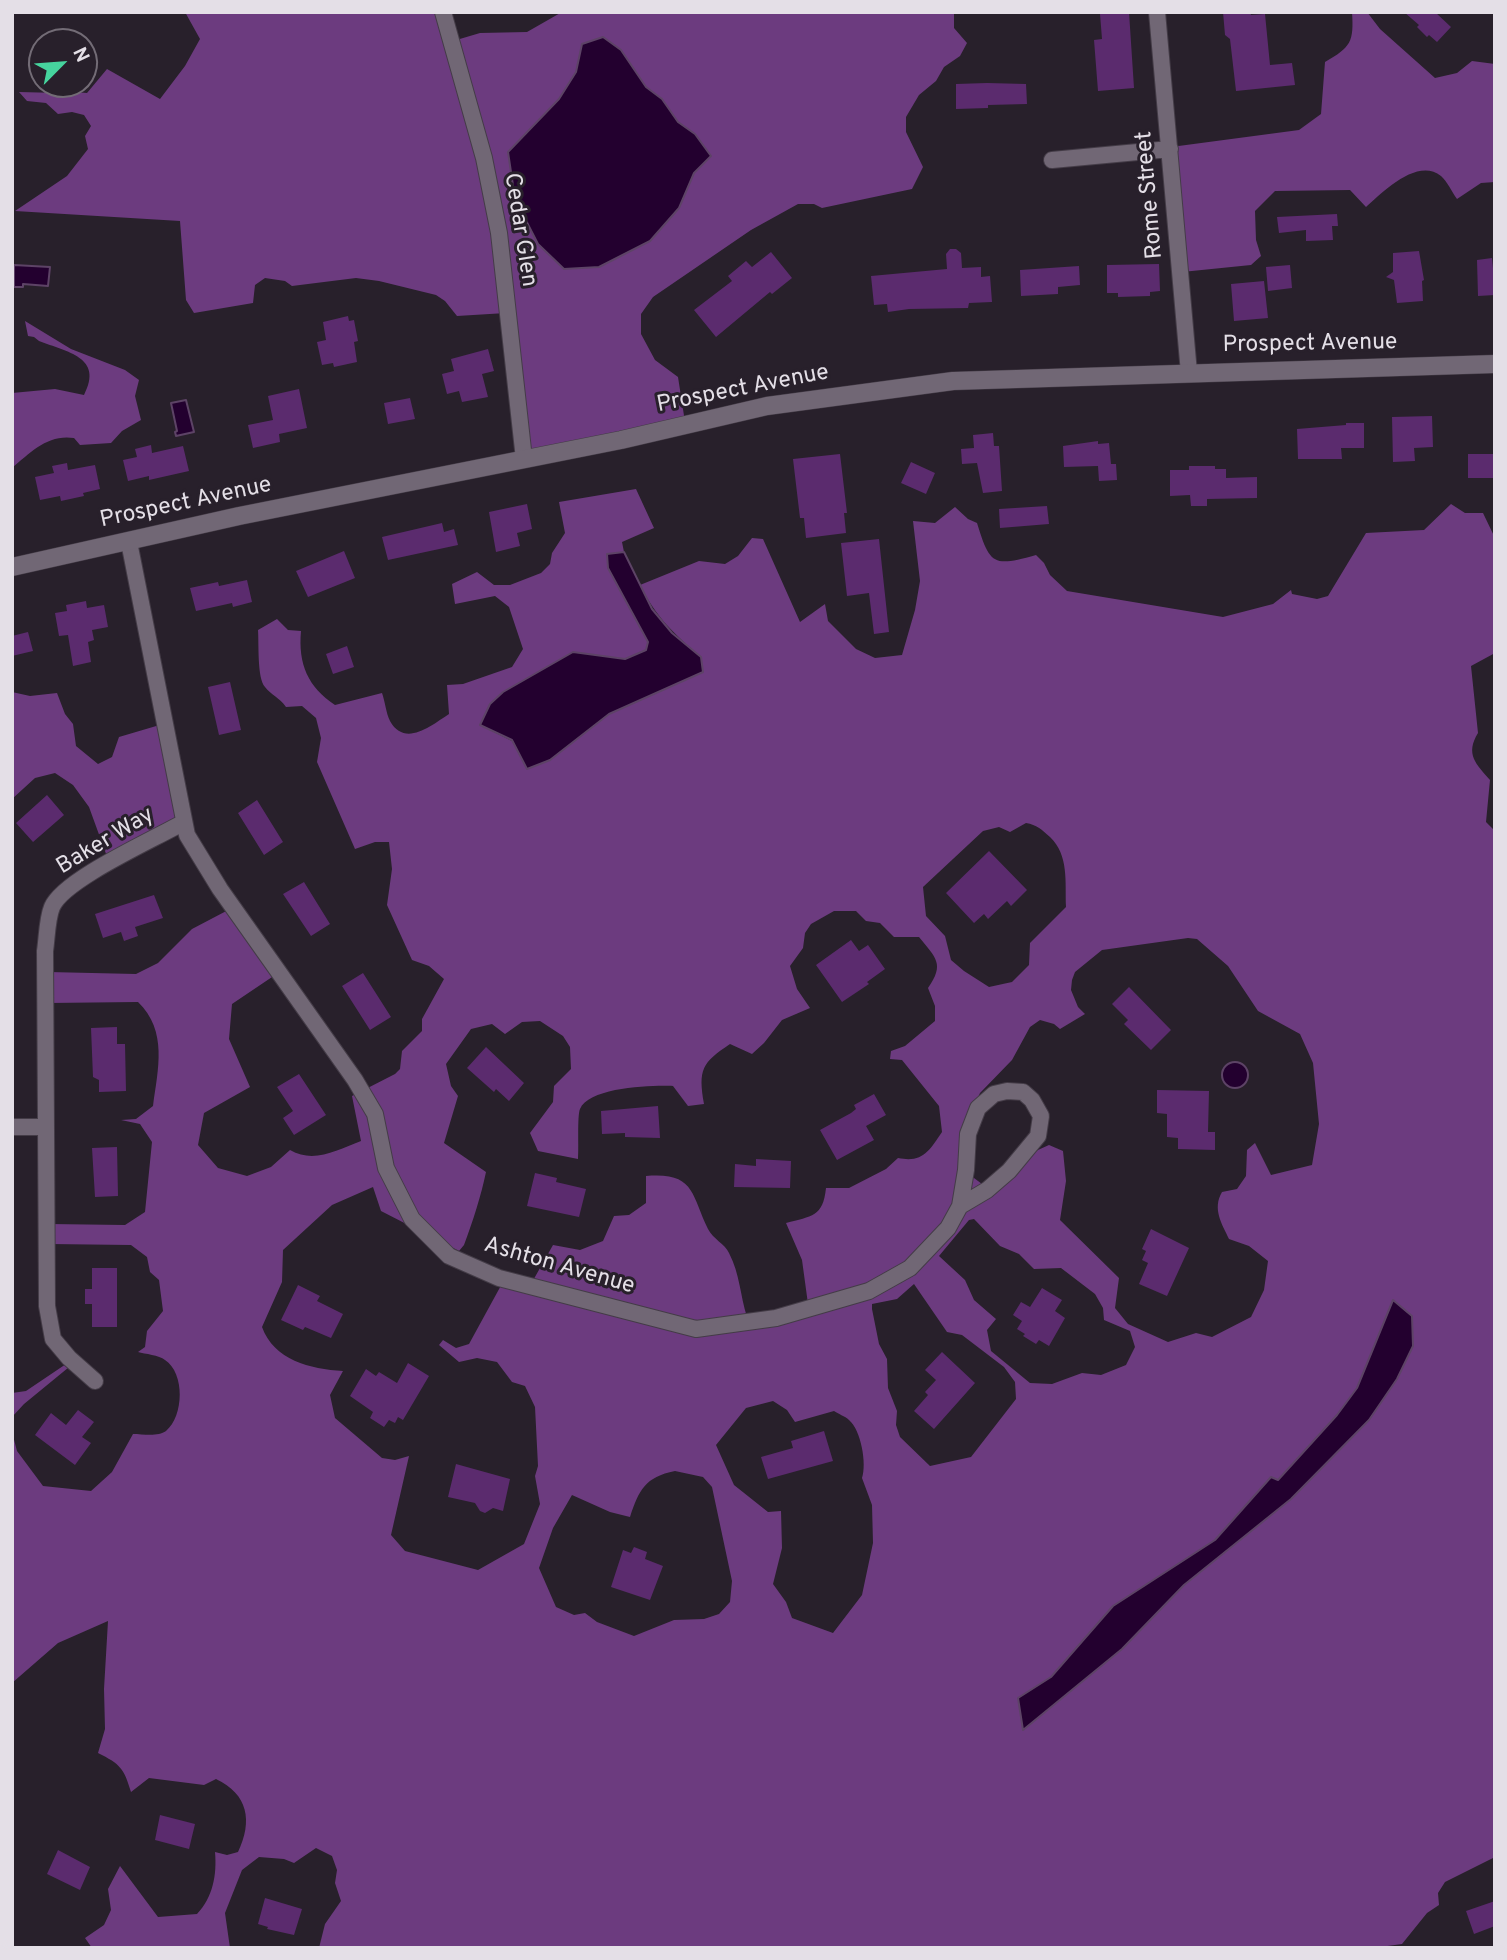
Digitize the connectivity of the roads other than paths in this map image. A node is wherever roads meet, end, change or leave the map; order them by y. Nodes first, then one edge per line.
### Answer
1 (443, 12) edge
2 (1157, 12) edge
3 (1170, 149) junction
4 (1052, 160) dead end
5 (1495, 364) edge
6 (1189, 373) junction
7 (524, 459) junction
8 (129, 542) junction
9 (12, 567) edge
10 (184, 822) junction
11 (12, 1127) edge
12 (45, 1127) junction
13 (960, 1206) junction
14 (95, 1381) dead end

1 - 7 street, Cedar Glen
2 - 3 street, Rome Street
3 - 4 street
3 - 6 street, Rome Street
5 - 6 street, Prospect Avenue
6 - 7 street, Prospect Avenue
7 - 8 street, Prospect Avenue
8 - 9 street, Prospect Avenue
8 - 10 street, Baker Way
10 - 12 street, Baker Way
10 - 13 street, Ashton Avenue
11 - 12 street
12 - 14 street, Baker Way
13 - 13 street, Ashton Avenue

